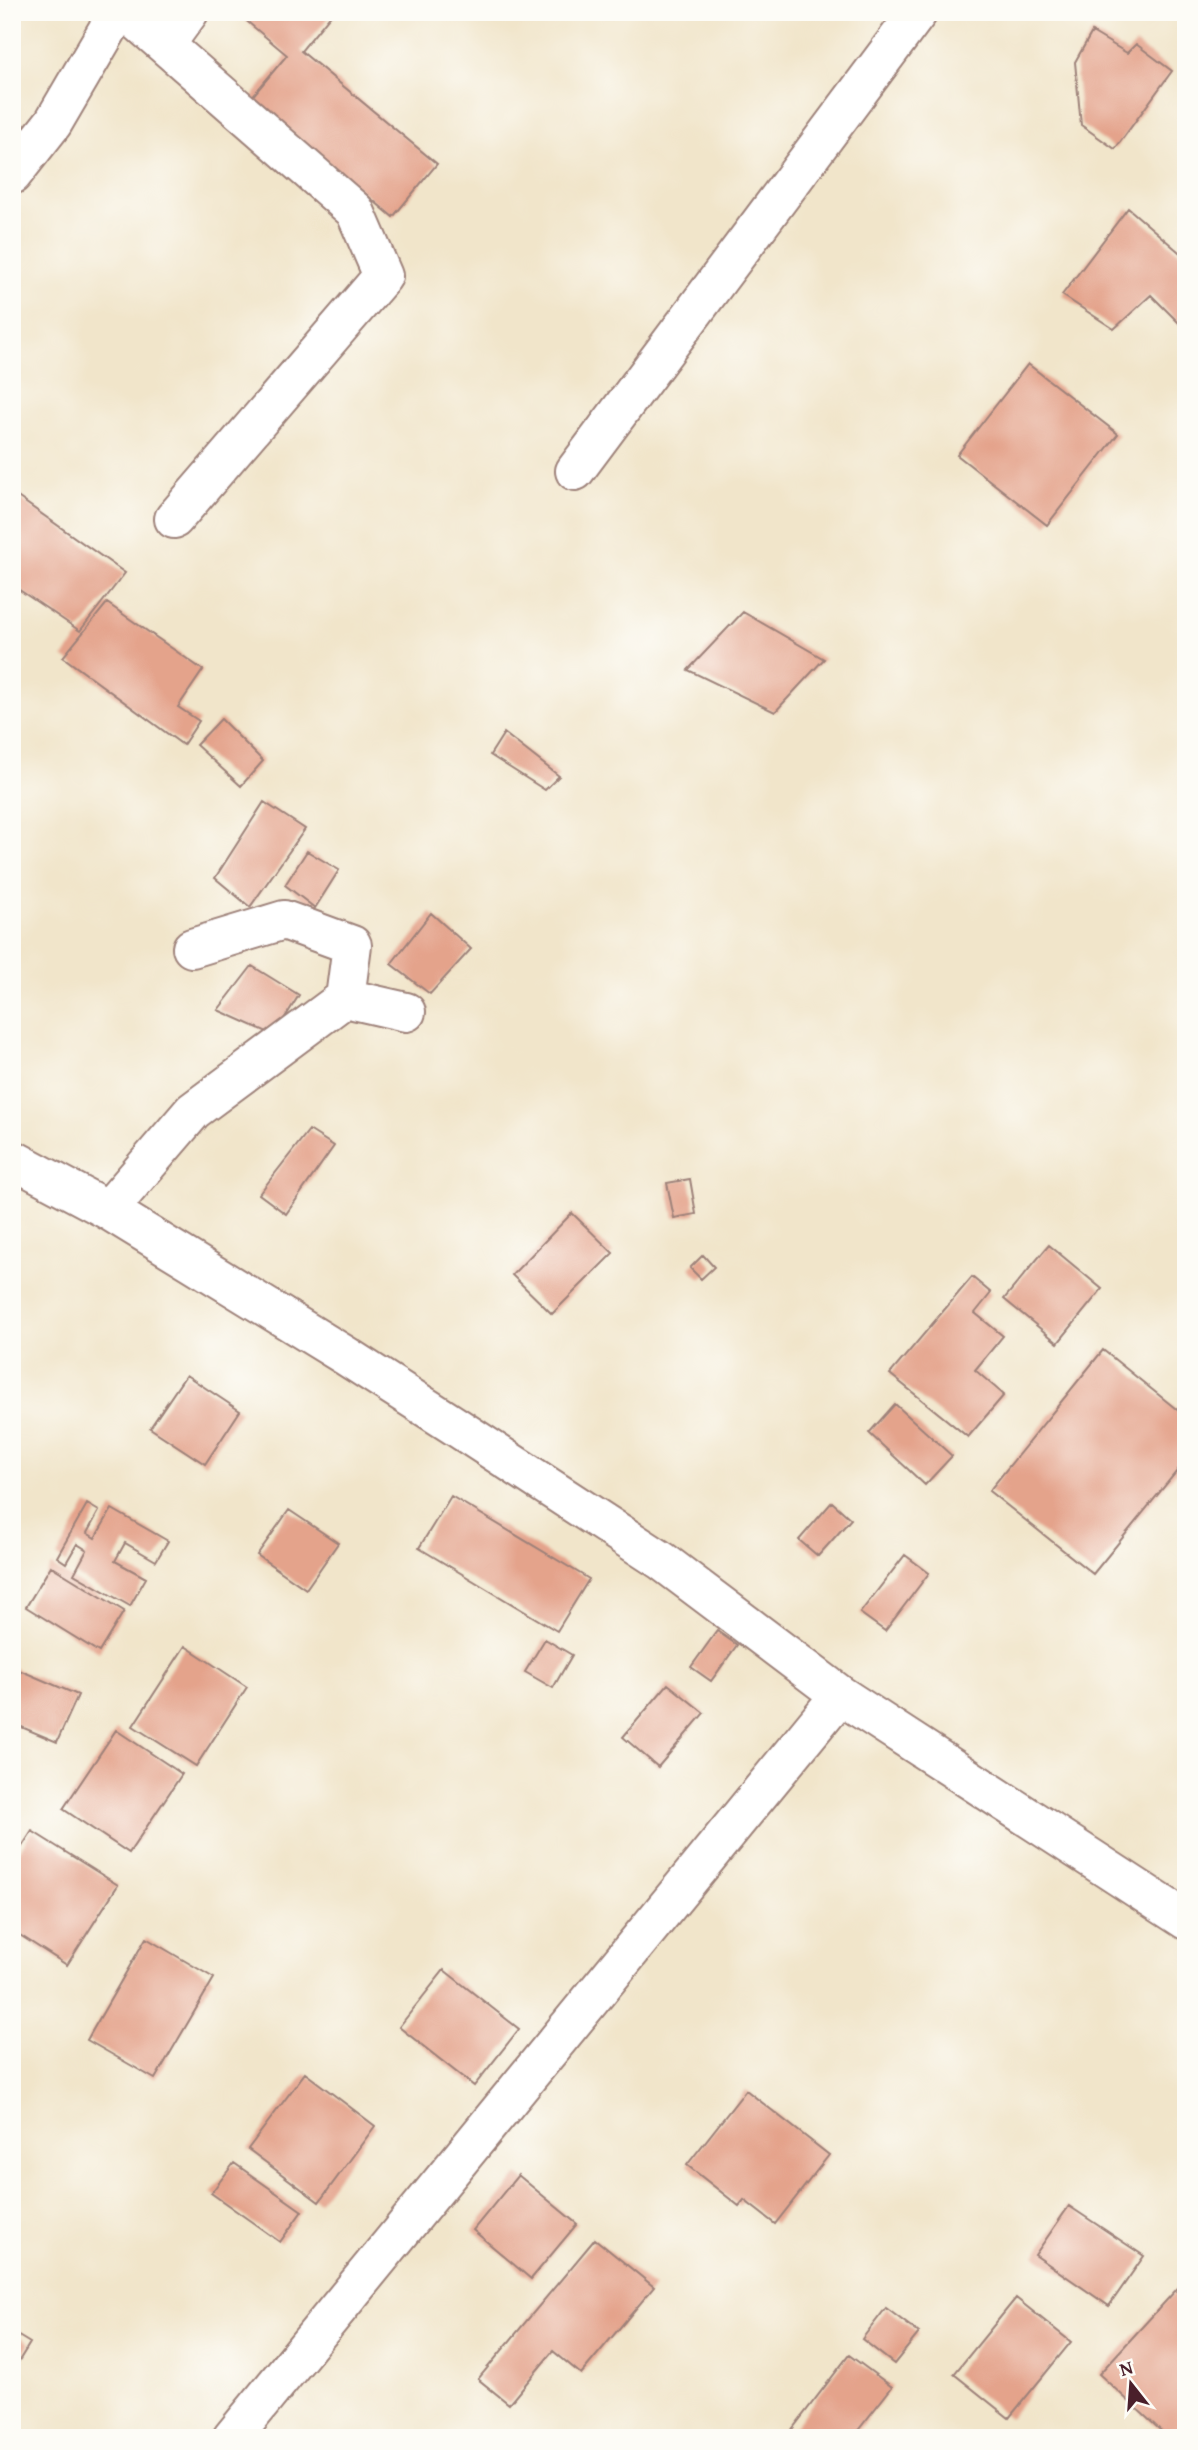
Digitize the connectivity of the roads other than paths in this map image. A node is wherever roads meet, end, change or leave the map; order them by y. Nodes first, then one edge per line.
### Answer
1 (118, 12) edge
2 (127, 12) edge
3 (189, 12) edge
4 (918, 12) edge
5 (165, 45) junction
6 (12, 175) edge
7 (575, 471) dead end
8 (174, 519) dead end
9 (192, 948) dead end
10 (345, 998) junction
11 (405, 1012) dead end
12 (12, 1158) edge
13 (108, 1210) junction
14 (840, 1695) junction
15 (1186, 1920) edge
16 (232, 2438) edge

1 - 6 street
2 - 5 street
3 - 5 street
4 - 7 street
5 - 8 street
9 - 10 street
10 - 11 street
10 - 13 street
12 - 13 street
13 - 14 street
14 - 15 street
14 - 16 street

